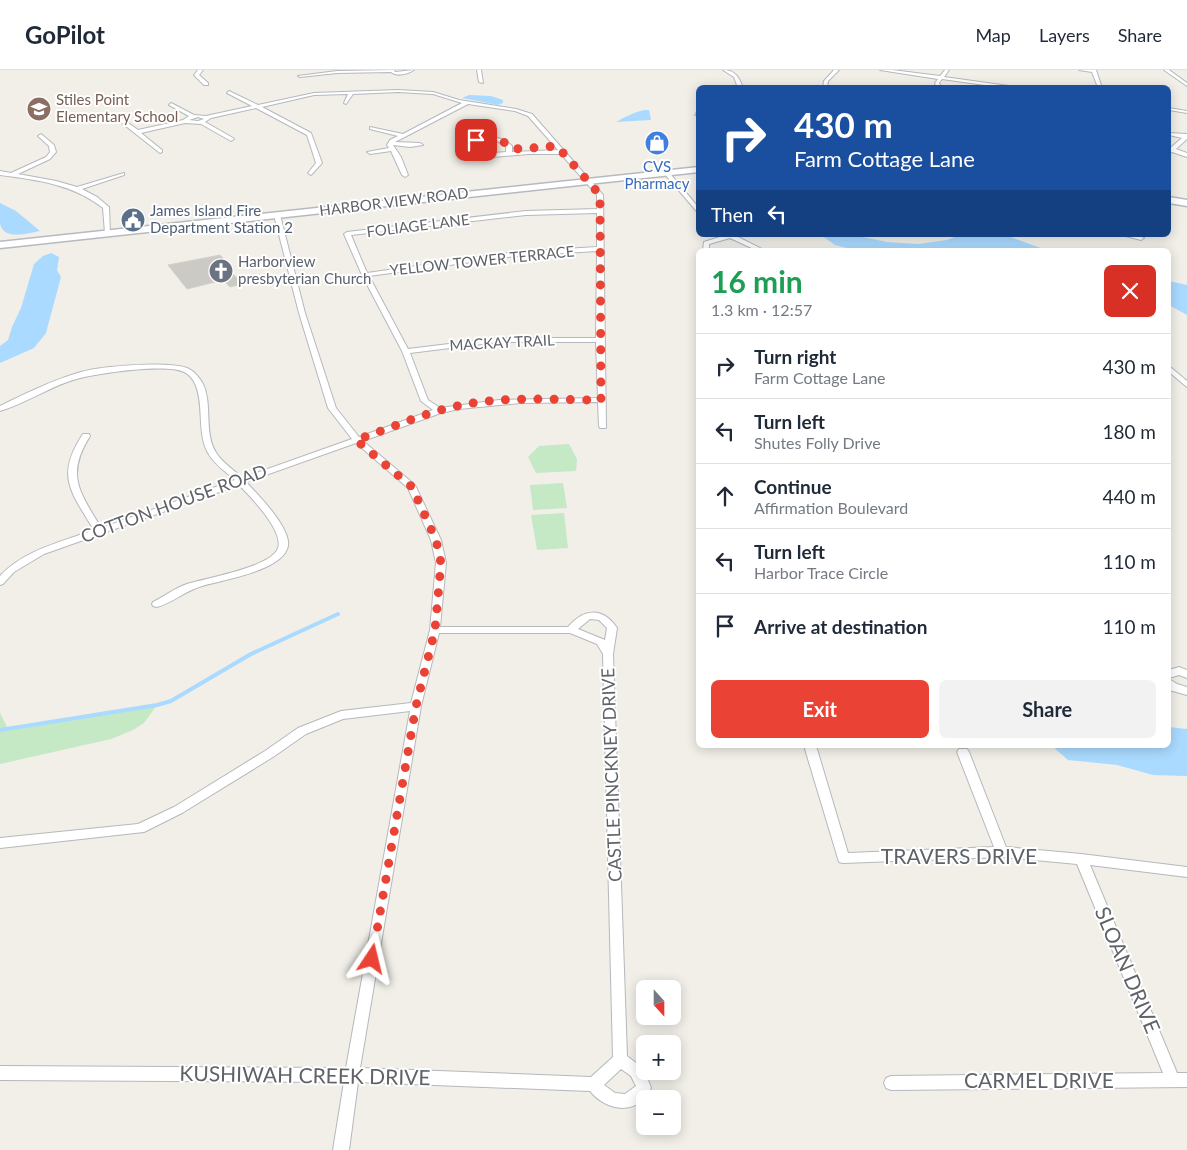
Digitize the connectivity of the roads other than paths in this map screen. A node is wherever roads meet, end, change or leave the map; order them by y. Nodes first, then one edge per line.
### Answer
1 (201, 70) edge
2 (391, 70) edge
3 (413, 70) edge
4 (479, 70) edge
5 (725, 70) edge
6 (837, 70) edge
7 (882, 70) edge
8 (947, 70) edge
9 (1081, 70) edge
10 (1094, 70) edge
11 (1166, 70) edge
12 (337, 71) edge
13 (401, 74) junction
14 (300, 76) dead end
15 (940, 77) junction
16 (481, 82) dead end
17 (206, 84) dead end
18 (740, 85) edge
19 (826, 85) edge
20 (938, 85) edge
21 (1000, 85) edge
22 (1099, 85) edge
23 (1187, 85) edge
24 (398, 91) junction
25 (229, 92) dead end
26 (352, 92) junction
27 (346, 103) dead end
28 (466, 103) junction
29 (171, 104) dead end
30 (256, 106) junction
31 (1171, 109) edge
32 (1187, 112) edge
33 (115, 116) dead end
34 (192, 116) junction
35 (208, 117) junction
36 (185, 121) junction
37 (202, 122) junction
38 (372, 128) dead end
39 (138, 132) junction
40 (1171, 134) edge
41 (402, 135) junction
42 (42, 136) dead end
43 (1187, 137) edge
44 (231, 140) dead end
45 (420, 144) dead end
46 (391, 146) junction
47 (557, 146) junction
48 (1171, 149) edge
49 (1171, 150) edge
50 (160, 151) dead end
51 (509, 151) junction
52 (370, 152) dead end
53 (562, 152) junction
54 (1187, 155) edge
55 (696, 169) edge
56 (665, 171) junction
57 (0, 173) edge
58 (311, 173) dead end
59 (122, 174) dead end
60 (11, 175) junction
61 (405, 175) dead end
62 (586, 180) junction
63 (79, 188) junction
64 (1171, 200) edge
65 (1187, 203) edge
66 (696, 208) edge
67 (599, 211) junction
68 (277, 215) junction
69 (108, 233) junction
70 (726, 237) edge
71 (731, 237) edge
72 (1135, 237) edge
73 (1141, 238) dead end
74 (0, 245) edge
75 (706, 248) edge
76 (756, 248) edge
77 (600, 249) junction
78 (365, 274) junction
79 (600, 340) junction
80 (406, 351) junction
81 (1171, 370) edge
82 (1187, 385) edge
83 (601, 400) junction
84 (0, 409) edge
85 (439, 411) junction
86 (603, 426) dead end
87 (86, 436) dead end
88 (356, 440) junction
89 (239, 480) junction
90 (98, 530) junction
91 (0, 582) edge
92 (157, 604) dead end
93 (435, 630) junction
94 (571, 630) junction
95 (608, 654) junction
96 (1171, 674) edge
97 (1187, 674) edge
98 (1171, 684) edge
99 (1187, 691) edge
100 (416, 706) junction
101 (811, 749) dead end
102 (963, 752) dead end
103 (0, 843) edge
104 (1002, 852) junction
105 (1081, 859) junction
106 (1187, 872) edge
107 (620, 1060) junction
108 (0, 1073) edge
109 (352, 1075) junction
110 (1180, 1080) edge
111 (890, 1082) dead end
112 (594, 1084) junction
113 (341, 1150) edge

1 - 17 street
2 - 12 street
2 - 13 street
3 - 13 street
4 - 16 street
5 - 18 street
6 - 19 street
7 - 15 street
8 - 15 street
9 - 10 street
10 - 22 street
11 - 23 street
12 - 14 street
13 - 24 street
15 - 20 street
15 - 21 street
24 - 26 street
24 - 28 street
25 - 30 street
26 - 27 street
26 - 30 street
28 - 41 street
28 - 47 street
29 - 34 street
30 - 35 street
30 - 58 street
31 - 32 street
33 - 39 street
34 - 35 street
34 - 36 street
35 - 37 street
36 - 37 street
36 - 39 street
37 - 44 street
38 - 41 street
39 - 50 street
40 - 43 street
41 - 46 street
42 - 60 street
43 - 48 street
45 - 46 street
46 - 52 street
46 - 61 street
47 - 51 street
47 - 53 street
49 - 54 street
51 - 51 street
51 - 53 street
53 - 62 street
55 - 56 main road, HARBOR VIEW ROAD
56 - 62 main road, HARBOR VIEW ROAD
56 - 66 street
57 - 60 street
59 - 63 street
60 - 63 street
62 - 67 street
62 - 68 main road, HARBOR VIEW ROAD
63 - 69 street
64 - 65 main road
67 - 77 street
67 - 78 street, FOLIAGE LANE
68 - 69 main road, HARBOR VIEW ROAD
68 - 88 street
69 - 74 main road, HARBOR VIEW ROAD
70 - 75 street
71 - 76 street
72 - 73 street
77 - 78 street, YELLOW TOWER TERRACE
77 - 79 street
78 - 80 street, FOLIAGE LANE
79 - 80 street, MACKAY TRAIL
79 - 83 street
80 - 85 street, FOLIAGE LANE
81 - 82 street
83 - 85 street, COTTON HOUSE ROAD
83 - 86 street
84 - 89 street
85 - 88 street, COTTON HOUSE ROAD
87 - 90 street
88 - 89 street, COTTON HOUSE ROAD
88 - 93 street
89 - 90 street, COTTON HOUSE ROAD
89 - 92 street
90 - 91 street, COTTON HOUSE ROAD
93 - 94 street, CASTLE PINCKNEY DRIVE
93 - 100 street
94 - 95 street, CASTLE PINCKNEY DRIVE
94 - 95 street
95 - 107 street, CASTLE PINCKNEY DRIVE
96 - 97 street
98 - 99 street
100 - 103 street
100 - 109 street
101 - 104 street, TRAVERS DRIVE
102 - 104 street
104 - 105 street, TRAVERS DRIVE
105 - 106 street, TRAVERS DRIVE
105 - 110 street, SLOAN DRIVE
107 - 112 street
107 - 112 street
108 - 109 street, KUSHIWAH CREEK DRIVE
109 - 112 street, KUSHIWAH CREEK DRIVE
109 - 113 street
110 - 111 street, CARMEL DRIVE

